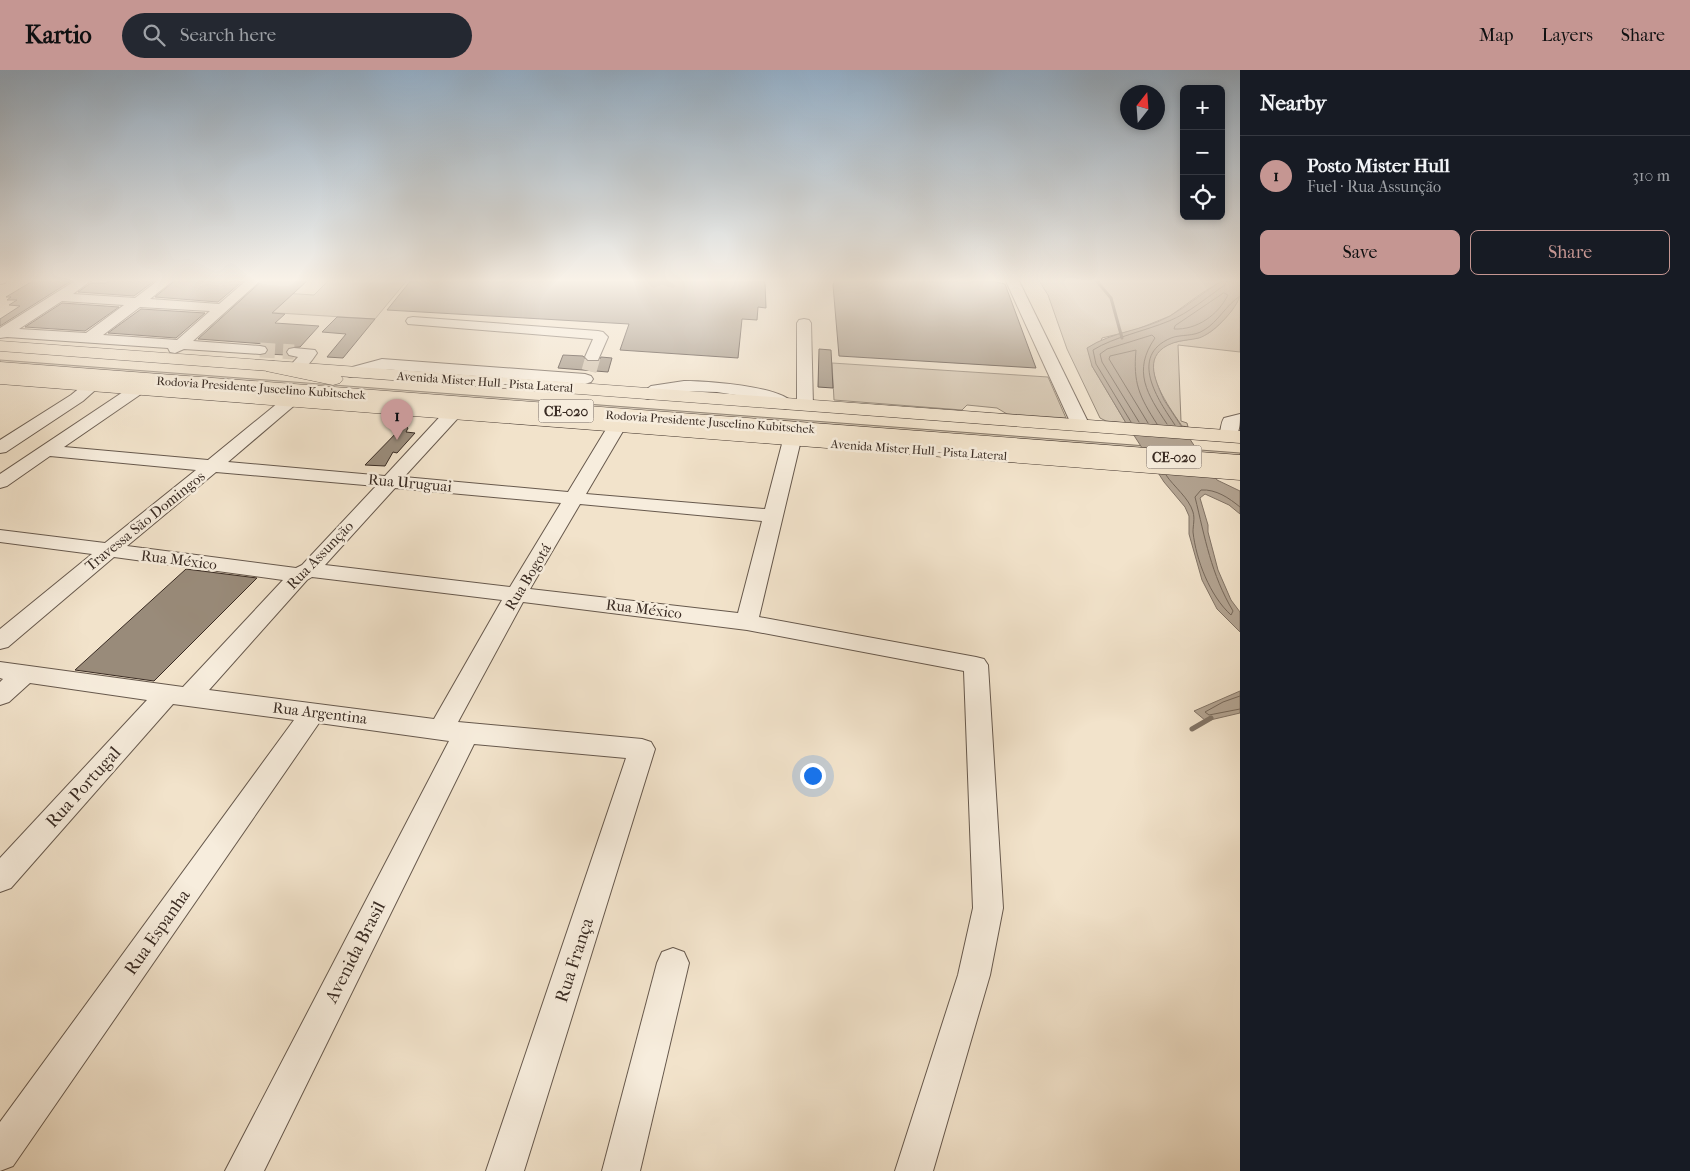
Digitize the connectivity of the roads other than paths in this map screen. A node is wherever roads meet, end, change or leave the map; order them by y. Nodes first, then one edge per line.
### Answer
1 (12, 330) edge
2 (99, 330) edge
3 (197, 330) edge
4 (532, 330) edge
5 (803, 330) edge
6 (1035, 330) edge
7 (1, 338) edge
8 (89, 338) junction
9 (182, 344) junction
10 (231, 348) junction
11 (260, 350) tunnel mouth
12 (0, 356) edge
13 (165, 358) junction
14 (215, 362) junction
15 (273, 366) junction
16 (0, 368) edge
17 (587, 374) junction
18 (348, 377) junction
19 (0, 378) edge
20 (93, 386) junction
21 (129, 388) junction
22 (327, 393) junction
23 (648, 394) junction
24 (290, 401) junction
25 (795, 405) junction
26 (400, 409) junction
27 (453, 414) junction
28 (617, 426) junction
29 (1081, 426) junction
30 (1237, 435) edge
31 (792, 440) junction
32 (0, 448) edge
33 (48, 451) junction
34 (1132, 454) junction
35 (1240, 462) edge
36 (1088, 463) junction
37 (0, 465) edge
38 (213, 465) junction
39 (1240, 473) edge
40 (390, 481) junction
41 (0, 482) edge
42 (576, 498) junction
43 (773, 516) junction
44 (0, 536) edge
45 (108, 550) junction
46 (304, 572) junction
47 (517, 593) junction
48 (747, 622) junction
49 (0, 641) edge
50 (0, 670) edge
51 (24, 674) junction
52 (0, 696) edge
53 (178, 696) junction
54 (313, 712) junction
55 (453, 731) junction
56 (642, 749) joint
57 (0, 879) edge
58 (673, 963) dead end
59 (0, 1152) edge
60 (244, 1171) edge
61 (505, 1171) edge
62 (621, 1171) edge
63 (914, 1171) edge

1 - 7 street
2 - 8 street
3 - 9 street
4 - 17 street
5 - 25 street
6 - 29 street
7 - 8 street
7 - 13 main road, Avenida Mister Hull - Pista Lateral
8 - 9 street
9 - 10 street
9 - 13 street
10 - 11 street
10 - 14 street
12 - 18 main road, Rodovia Presidente Juscelino Kubitschek / CE-020
13 - 14 main road, Avenida Mister Hull - Pista Lateral
14 - 15 main road, Avenida Mister Hull - Pista Lateral
15 - 18 main road
15 - 18 main road, Avenida Mister Hull - Pista Lateral
16 - 22 main road, Rodovia Presidente Juscelino Kubitschek / CE-020
17 - 18 main road, Avenida Mister Hull - Pista Lateral
17 - 23 main road, Avenida Mister Hull - Pista Lateral
18 - 30 main road, Rodovia Presidente Juscelino Kubitschek / CE-020
19 - 20 main road, Avenida Mister Hull - Pista Lateral
20 - 21 main road, Avenida Mister Hull - Pista Lateral
20 - 32 street
21 - 24 main road, Avenida Mister Hull - Pista Lateral
21 - 33 street
21 - 37 street
22 - 26 main road
22 - 34 main road, Rodovia Presidente Juscelino Kubitschek / CE-020
23 - 25 main road, Avenida Mister Hull - Pista Lateral
23 - 25 street
24 - 26 main road, Avenida Mister Hull - Pista Lateral
24 - 38 street, Travessa São Domingos
25 - 29 main road, Avenida Mister Hull - Pista Lateral
26 - 27 main road, Avenida Mister Hull - Pista Lateral
27 - 28 main road, Avenida Mister Hull - Pista Lateral
27 - 40 street, Rua Assunção
28 - 31 main road, Avenida Mister Hull - Pista Lateral
28 - 42 street, Rua Bogotá
29 - 30 main road, Avenida Mister Hull - Pista Lateral
31 - 36 main road, Avenida Mister Hull - Pista Lateral
31 - 43 street
33 - 38 street, Rua Uruguai
33 - 41 street
34 - 35 main road, Rodovia Presidente Juscelino Kubitschek / CE-020
34 - 36 main road
36 - 39 main road, Avenida Mister Hull - Pista Lateral
38 - 40 street, Rua Uruguai
38 - 45 street, Travessa São Domingos
40 - 42 street, Rua Uruguai
40 - 46 street, Rua Assunção
42 - 43 street, Rua Uruguai
42 - 47 street, Rua Bogotá
43 - 48 street
44 - 45 street, Rua México
45 - 46 street, Rua México
45 - 49 street, Travessa São Domingos
46 - 47 street, Rua México
46 - 53 street, Rua Assunção
47 - 48 street, Rua México
47 - 55 street, Rua Bogotá
48 - 63 street, Rua México
50 - 51 street, Rua Argentina
51 - 52 street
51 - 53 street, Rua Argentina
53 - 54 street, Rua Argentina
53 - 57 street, Rua Portugal
54 - 55 street, Rua Argentina
54 - 59 street, Rua Espanha
55 - 56 street, Rua Argentina
55 - 60 street, Avenida Brasil
56 - 61 street, Rua França
58 - 62 street

